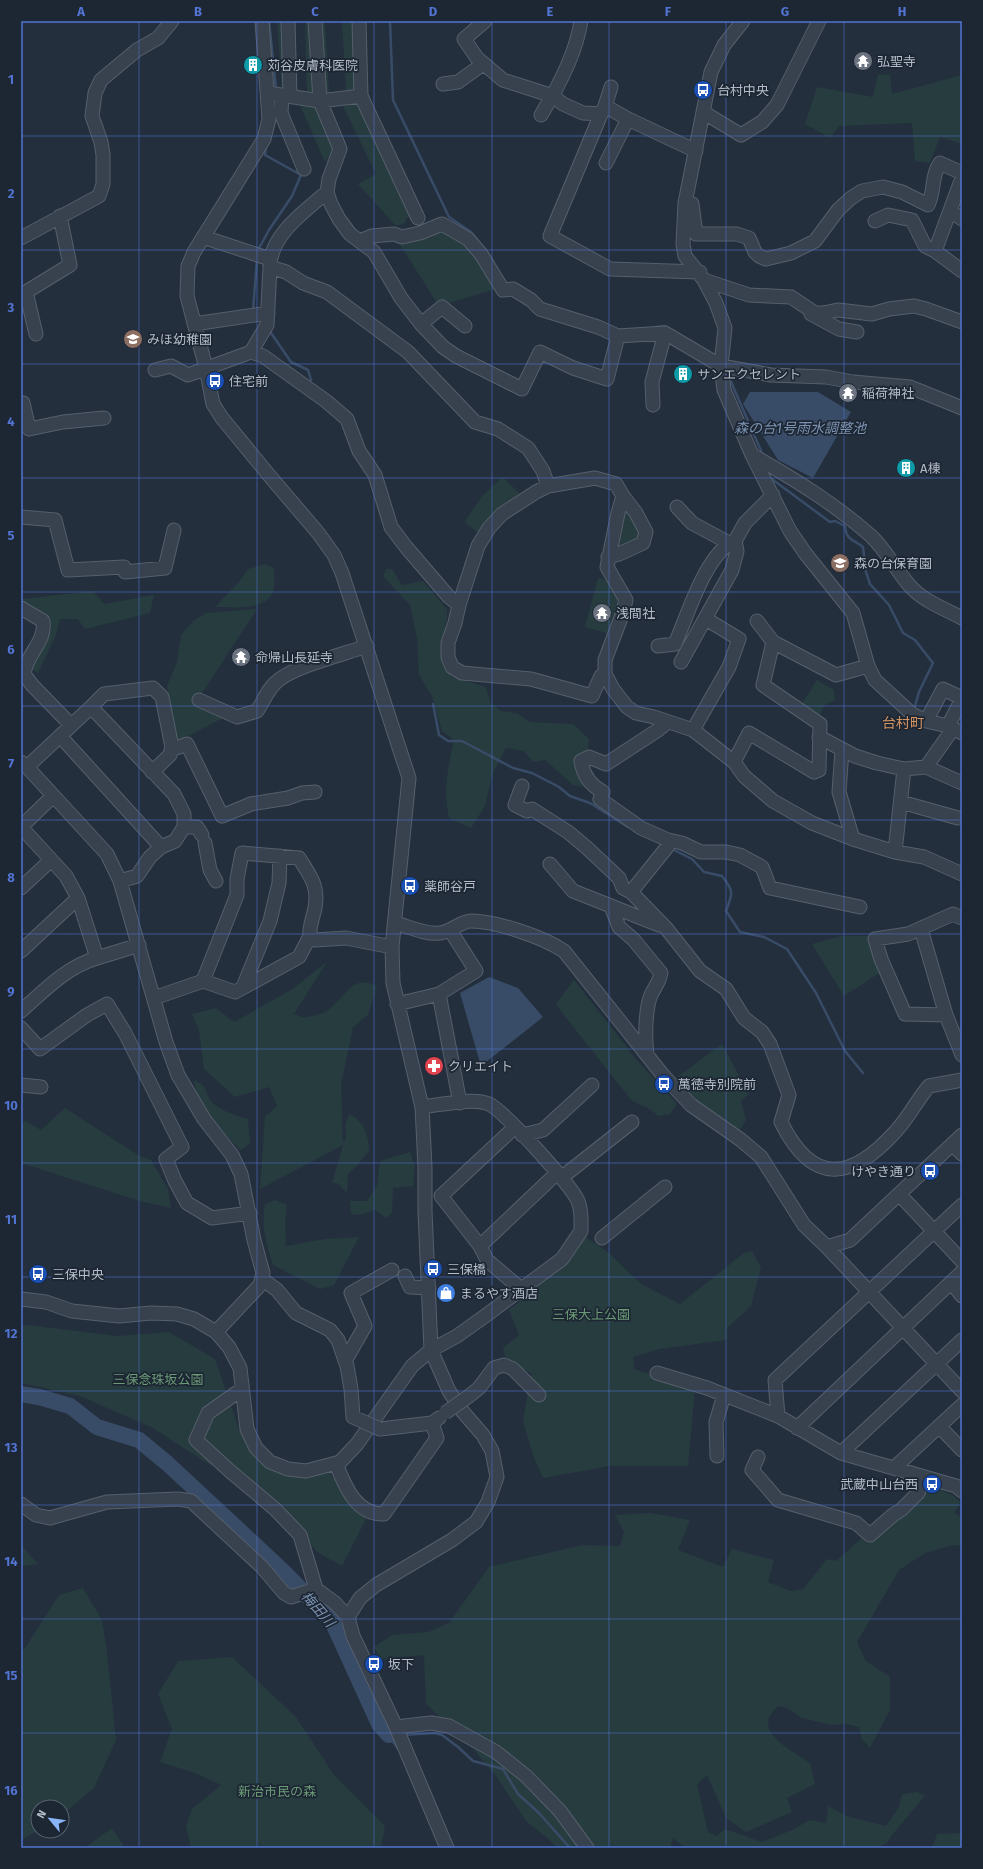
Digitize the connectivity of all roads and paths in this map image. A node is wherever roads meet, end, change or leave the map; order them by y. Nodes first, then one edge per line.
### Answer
1 (172, 21) edge
2 (262, 21) edge
3 (288, 21) edge
4 (315, 21) edge
5 (359, 21) edge
6 (485, 21) edge
7 (581, 21) edge
8 (742, 21) edge
9 (819, 21) edge
10 (483, 64) junction
11 (443, 84) dead end
12 (611, 87) dead end
13 (268, 93) junction
14 (286, 95) junction
15 (361, 96) junction
16 (553, 96) junction
17 (320, 101) junction
18 (603, 110) junction
19 (703, 112) junction
20 (541, 114) dead end
21 (628, 119) junction
22 (696, 151) junction
23 (606, 163) dead end
24 (304, 169) dead end
25 (962, 173) edge
26 (962, 178) edge
27 (327, 192) junction
28 (685, 203) junction
29 (950, 211) junction
30 (60, 216) junction
31 (418, 218) dead end
32 (962, 218) edge
33 (875, 221) dead end
34 (203, 237) junction
35 (21, 238) edge
36 (360, 242) junction
37 (935, 250) junction
38 (270, 263) junction
39 (962, 271) edge
40 (702, 276) junction
41 (801, 304) junction
42 (268, 313) junction
43 (962, 322) edge
44 (194, 324) junction
45 (421, 324) junction
46 (465, 326) dead end
47 (857, 332) dead end
48 (665, 333) junction
49 (36, 334) dead end
50 (618, 336) junction
51 (251, 352) junction
52 (721, 366) junction
53 (206, 368) junction
54 (154, 370) dead end
55 (21, 404) edge
56 (653, 405) dead end
57 (962, 408) edge
58 (104, 418) dead end
59 (752, 455) junction
60 (548, 486) junction
61 (773, 495) junction
62 (624, 496) junction
63 (677, 507) dead end
64 (21, 518) edge
65 (174, 530) dead end
66 (732, 542) junction
67 (608, 557) junction
68 (459, 605) junction
69 (21, 608) edge
70 (962, 618) edge
71 (706, 619) junction
72 (757, 622) dead end
73 (773, 642) junction
74 (367, 646) junction
75 (658, 646) dead end
76 (681, 662) dead end
77 (868, 666) junction
78 (605, 674) junction
79 (962, 698) edge
80 (199, 700) dead end
81 (91, 707) junction
82 (665, 721) junction
83 (926, 721) junction
84 (71, 725) junction
85 (948, 726) junction
86 (693, 730) junction
87 (962, 733) edge
88 (61, 737) junction
89 (819, 737) junction
90 (171, 750) junction
91 (842, 750) junction
92 (734, 762) junction
93 (24, 764) edge
94 (926, 767) junction
95 (904, 769) junction
96 (152, 772) junction
97 (962, 782) edge
98 (522, 786) dead end
99 (315, 792) dead end
100 (53, 796) junction
101 (901, 802) junction
102 (958, 818) dead end
103 (21, 827) edge
104 (184, 827) junction
105 (668, 840) junction
106 (853, 840) junction
107 (161, 847) junction
108 (895, 852) junction
109 (280, 856) junction
110 (51, 860) junction
111 (550, 864) dead end
112 (962, 874) edge
113 (120, 881) junction
114 (216, 881) dead end
115 (21, 888) edge
116 (631, 892) junction
117 (78, 898) junction
118 (611, 906) junction
119 (860, 907) dead end
120 (962, 918) edge
121 (396, 923) junction
122 (666, 928) junction
123 (921, 929) junction
124 (450, 930) junction
125 (310, 936) junction
126 (139, 945) junction
127 (392, 947) junction
128 (21, 950) edge
129 (97, 958) junction
130 (203, 981) junction
131 (243, 987) junction
132 (439, 994) junction
133 (154, 998) junction
134 (398, 1004) junction
135 (21, 1011) edge
136 (946, 1015) junction
137 (21, 1028) edge
138 (647, 1055) junction
139 (962, 1055) edge
140 (962, 1080) edge
141 (21, 1086) edge
142 (41, 1086) dead end
143 (592, 1086) dead end
144 (460, 1103) junction
145 (422, 1107) junction
146 (632, 1122) dead end
147 (519, 1131) junction
148 (957, 1139) edge
149 (962, 1154) edge
150 (559, 1175) junction
151 (665, 1187) dead end
152 (899, 1194) junction
153 (962, 1205) edge
154 (250, 1213) junction
155 (935, 1231) junction
156 (602, 1238) dead end
157 (480, 1246) junction
158 (827, 1247) junction
159 (962, 1261) edge
160 (392, 1270) dead end
161 (962, 1272) edge
162 (405, 1276) dead end
163 (262, 1279) junction
164 (951, 1282) junction
165 (429, 1288) junction
166 (521, 1290) junction
167 (870, 1292) junction
168 (962, 1296) edge
169 (21, 1299) edge
170 (903, 1327) junction
171 (216, 1332) junction
172 (962, 1340) edge
173 (432, 1350) junction
174 (345, 1361) junction
175 (937, 1362) junction
176 (657, 1373) dead end
177 (242, 1389) junction
178 (962, 1391) edge
179 (539, 1395) dead end
180 (724, 1395) junction
181 (962, 1405) edge
182 (778, 1416) junction
183 (432, 1423) junction
184 (939, 1426) junction
185 (797, 1428) junction
186 (962, 1450) edge
187 (841, 1452) junction
188 (718, 1456) dead end
189 (758, 1457) dead end
190 (336, 1464) junction
191 (894, 1468) junction
192 (924, 1477) junction
193 (960, 1487) edge
194 (21, 1504) edge
195 (316, 1589) junction
196 (348, 1617) junction
197 (396, 1727) junction
198 (447, 1848) edge
199 (587, 1848) edge

1 - 30 street
2 - 13 street
3 - 14 street
4 - 17 street
5 - 15 street
6 - 10 street
7 - 16 street
8 - 19 street
9 - 19 street
10 - 11 street
10 - 16 street
12 - 18 street
13 - 14 street
13 - 34 street
14 - 17 street
14 - 24 street
15 - 17 street
15 - 31 street
16 - 18 street
16 - 20 street
17 - 27 street
18 - 21 street
18 - 40 street
19 - 22 street
21 - 22 street
21 - 23 street
22 - 28 street
25 - 28 street
26 - 29 street
27 - 36 street
27 - 38 street
28 - 40 street
29 - 32 street
29 - 37 street
30 - 35 street
30 - 49 street
33 - 37 street
34 - 38 street
34 - 44 street
36 - 45 street
36 - 50 street
37 - 39 street
38 - 42 street
38 - 60 street
40 - 41 street
40 - 52 street
41 - 43 street
41 - 47 street
42 - 44 street
42 - 51 street
44 - 53 street
45 - 46 street
45 - 50 street
48 - 50 street
48 - 52 street
48 - 56 street
51 - 53 street
51 - 68 street
52 - 57 street
52 - 59 street
53 - 54 street
53 - 74 street
55 - 58 street
59 - 61 street
59 - 70 street
60 - 62 street
60 - 68 street
61 - 66 street
61 - 77 street
62 - 67 street
62 - 67 street
63 - 66 street
64 - 65 street
66 - 71 street
66 - 75 street
67 - 78 street
68 - 78 street
69 - 84 street
71 - 76 street
71 - 86 street
72 - 73 street
73 - 77 street
73 - 89 street
74 - 80 street
74 - 121 street
77 - 83 street
78 - 82 street
79 - 83 street
79 - 85 street
81 - 84 street
81 - 90 street
81 - 96 street
82 - 86 street
82 - 105 street
83 - 85 street
84 - 88 street
85 - 87 street
85 - 94 street
86 - 92 street
88 - 93 street
88 - 107 street
89 - 91 street
89 - 92 street
90 - 96 street
90 - 99 street
91 - 95 street
91 - 106 street
92 - 106 street
93 - 100 street
94 - 95 street
94 - 97 street
95 - 101 street
96 - 104 street
98 - 116 street
100 - 103 street
100 - 113 street
101 - 102 street
101 - 108 street
103 - 110 street
104 - 107 street
104 - 114 street
105 - 116 street
105 - 119 street
106 - 108 street
107 - 113 street
108 - 112 street
109 - 125 street
109 - 130 street
109 - 131 street
110 - 115 street
110 - 117 street
111 - 118 street
113 - 126 street
116 - 122 street
117 - 128 street
117 - 129 street
118 - 122 street
118 - 138 street
120 - 123 street
121 - 124 street
121 - 127 street
122 - 140 street
123 - 136 street
123 - 136 street
124 - 132 street
124 - 138 street
125 - 127 street
125 - 131 street
126 - 129 street
126 - 133 street
127 - 134 street
129 - 135 street
130 - 131 street
130 - 133 street
132 - 134 street
132 - 144 street
133 - 154 street
134 - 145 street
136 - 139 street
137 - 154 street
138 - 158 street
141 - 142 street
143 - 147 street
144 - 145 street
144 - 147 street
145 - 165 street
146 - 150 street
147 - 150 street
147 - 157 street
148 - 149 street
148 - 152 street
150 - 157 street
150 - 166 street
151 - 156 street
152 - 155 street
152 - 158 street
153 - 155 street
154 - 163 street
155 - 159 street
155 - 167 street
157 - 166 street
158 - 167 street
160 - 174 street
161 - 164 street
162 - 165 street
163 - 171 street
163 - 174 street
164 - 168 street
164 - 170 street
165 - 173 street
166 - 173 street
167 - 170 street
167 - 182 street
169 - 171 street
170 - 175 street
170 - 185 street
171 - 177 street
172 - 175 street
173 - 190 street
173 - 196 street
174 - 183 street, bridge
175 - 178 street
175 - 187 street
176 - 180 street
177 - 190 street
177 - 195 street
179 - 183 street, bridge
180 - 182 street
180 - 188 street
181 - 184 street
182 - 185 street
183 - 190 street
184 - 186 street
184 - 191 street
185 - 187 street
187 - 191 street
189 - 192 street
191 - 192 street
192 - 193 street
194 - 195 street
195 - 196 street
196 - 197 street
197 - 198 street
197 - 199 street

